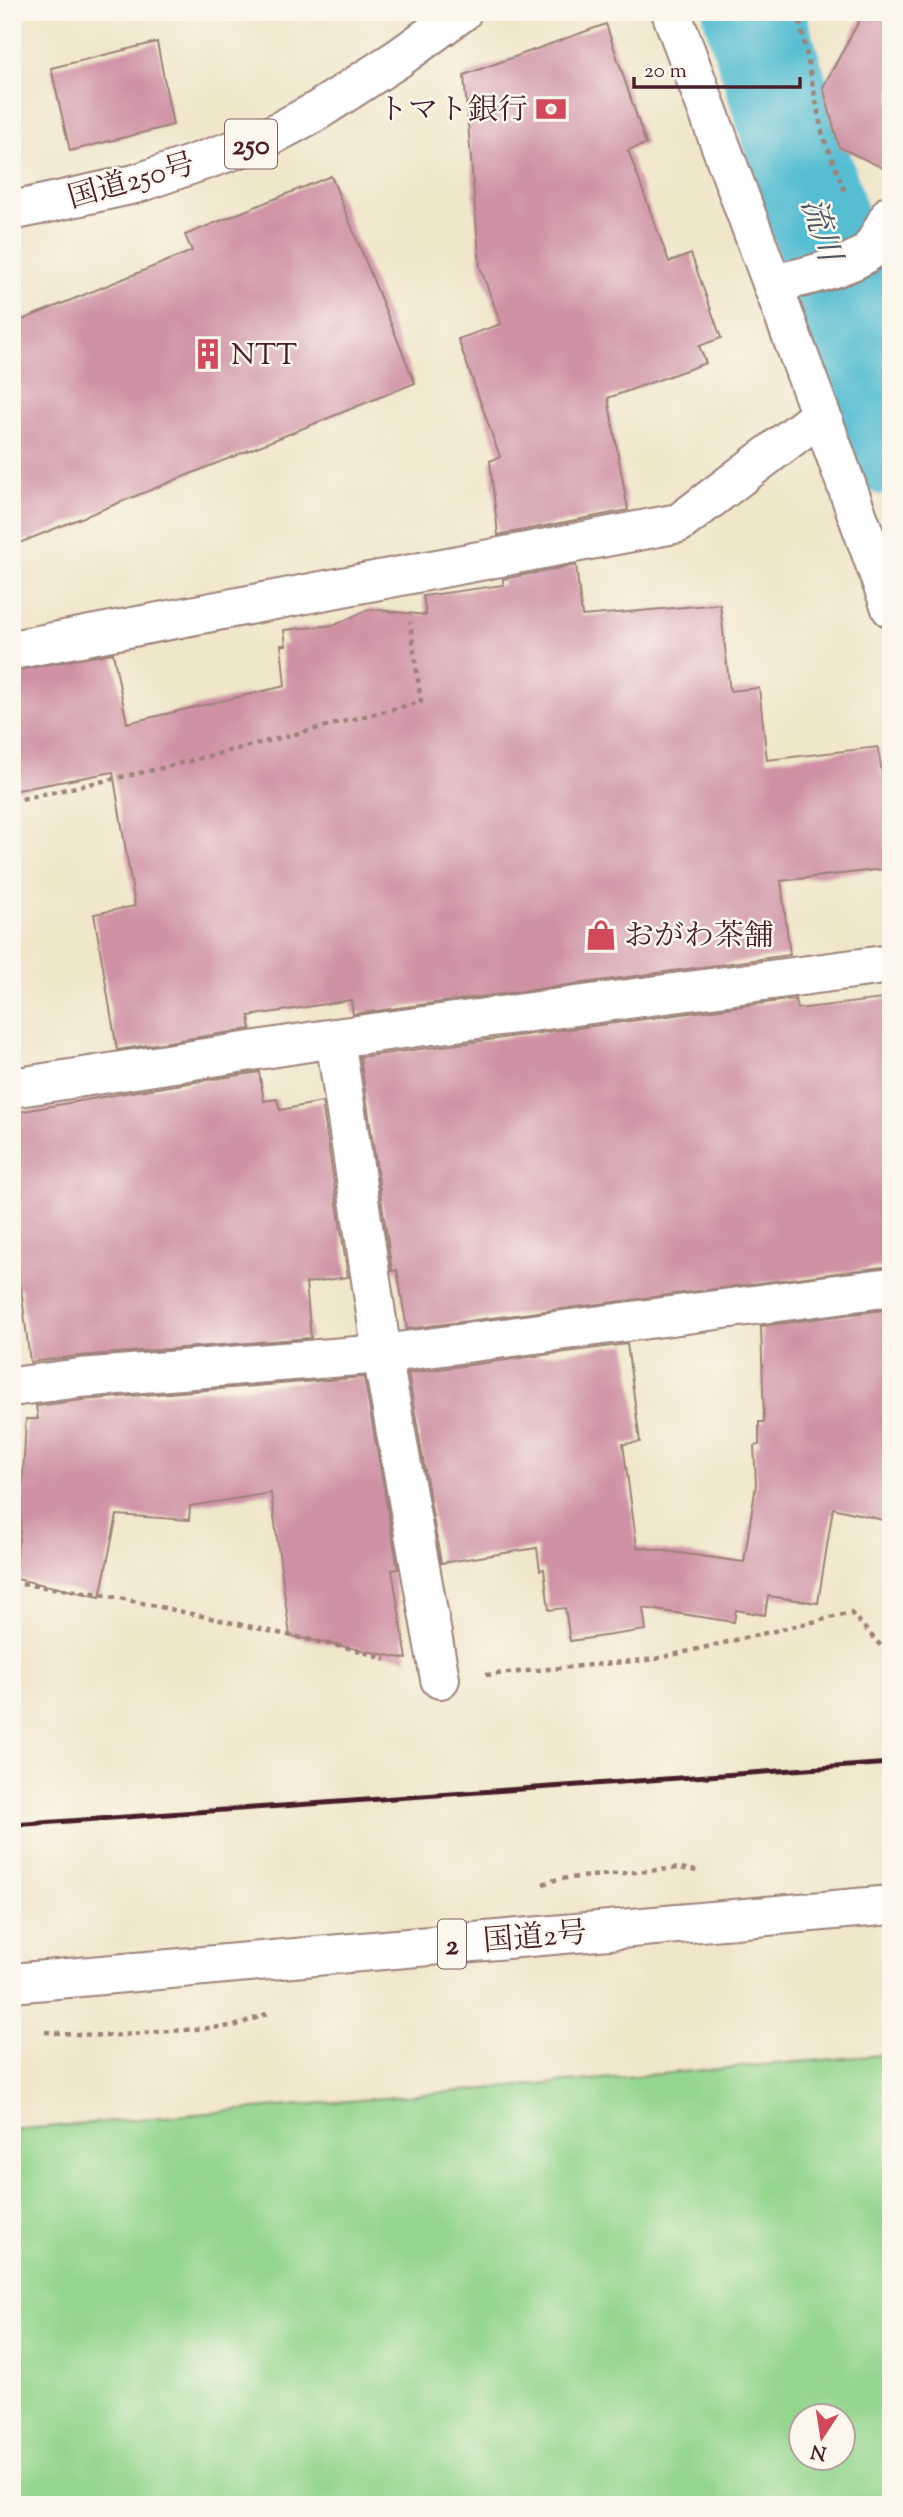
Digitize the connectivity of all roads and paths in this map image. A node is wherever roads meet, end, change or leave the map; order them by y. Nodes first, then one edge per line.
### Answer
1 (462, 12) edge
2 (671, 12) edge
3 (798, 12) edge
4 (12, 211) edge
5 (891, 214) edge
6 (861, 256) junction
7 (789, 280) junction
8 (821, 415) junction
9 (404, 576) junction
10 (891, 608) edge
11 (12, 650) edge
12 (12, 801) edge
13 (891, 964) edge
14 (335, 1038) junction
15 (12, 1088) edge
16 (891, 1287) edge
17 (382, 1354) junction
18 (12, 1387) edge
19 (12, 1583) edge
20 (891, 1657) edge
21 (440, 1679) junction
22 (891, 1905) edge
23 (12, 1983) edge

1 - 4 main road, 国道250号 / 250
2 - 7 main road
3 - 6 path
5 - 6 main road
6 - 7 main road
7 - 8 main road
8 - 9 main road
8 - 10 main road
9 - 11 main road
9 - 12 path
13 - 14 main road
14 - 15 main road
14 - 17 main road
16 - 17 main road
17 - 18 main road
17 - 21 main road
19 - 21 path
20 - 21 path
22 - 23 main road, 国道2号 / 2

